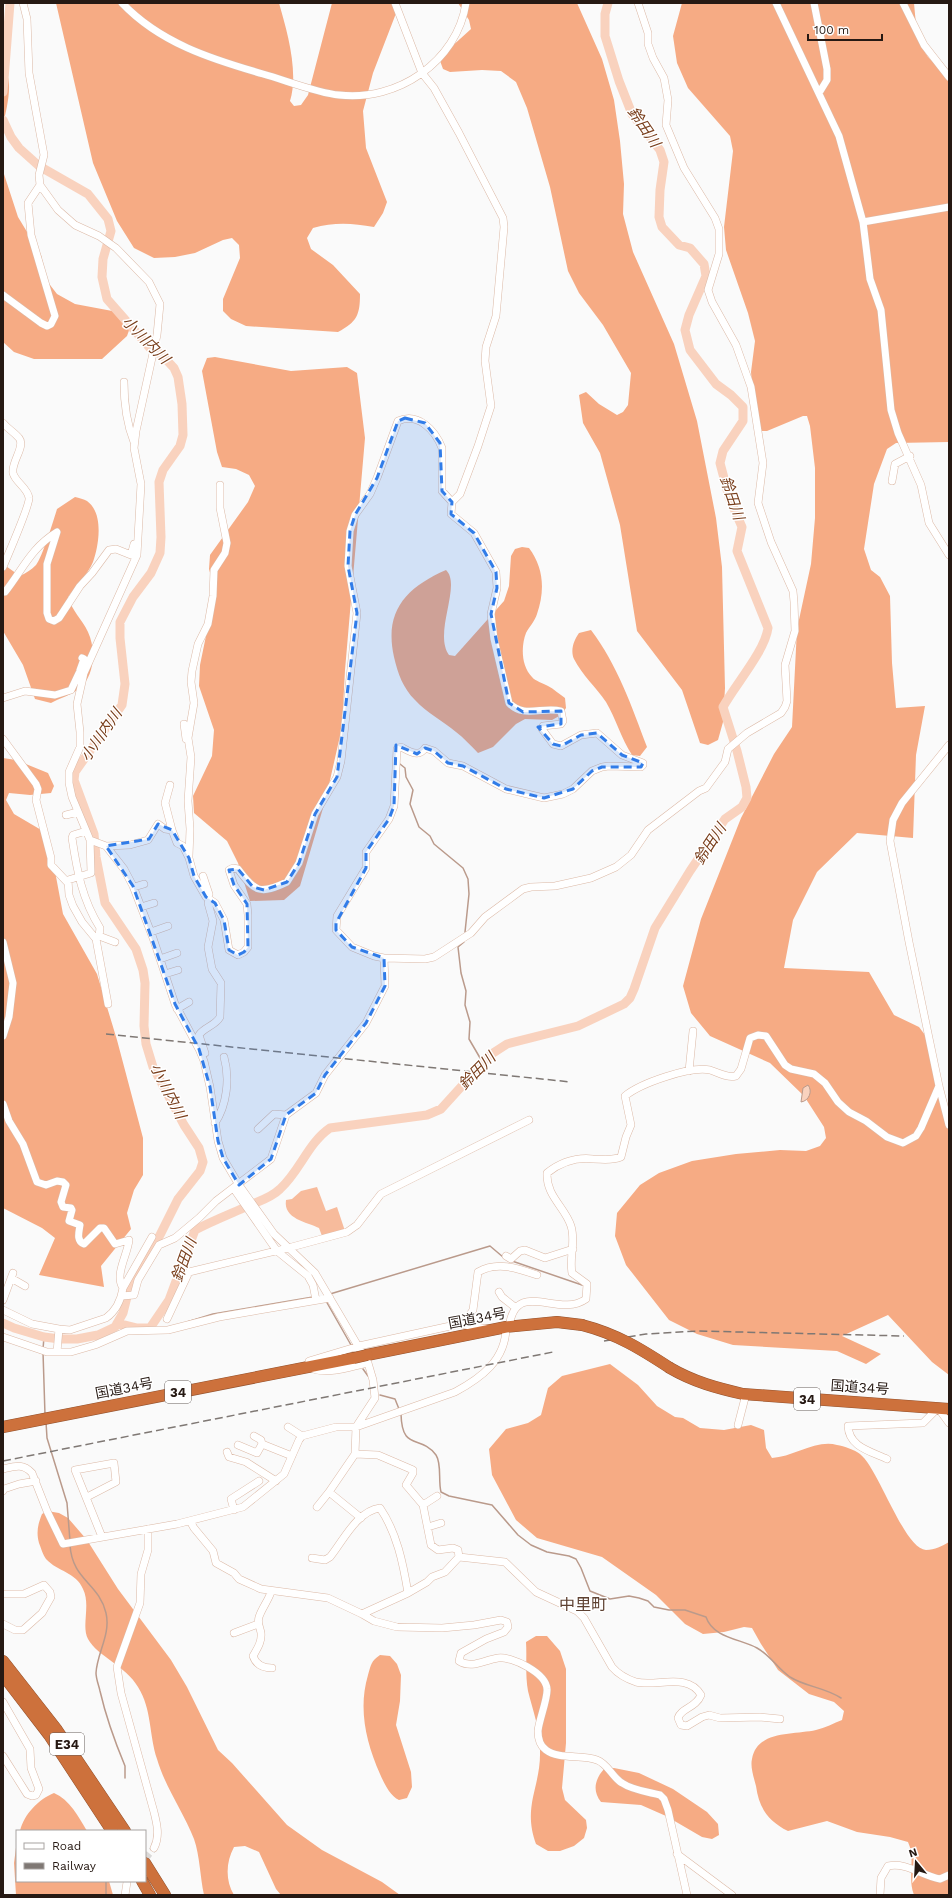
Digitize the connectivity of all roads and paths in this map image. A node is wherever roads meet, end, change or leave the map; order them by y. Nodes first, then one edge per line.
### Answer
1 (23, 3) edge
2 (122, 3) edge
3 (395, 3) edge
4 (466, 3) edge
5 (638, 3) edge
6 (776, 3) edge
7 (814, 3) edge
8 (904, 3) edge
9 (422, 72) junction
10 (949, 77) edge
11 (819, 93) junction
12 (40, 185) junction
13 (949, 207) edge
14 (863, 222) junction
15 (3, 295) edge
16 (124, 382) dead end
17 (3, 423) edge
18 (135, 443) junction
19 (910, 456) junction
20 (892, 481) dead end
21 (220, 485) dead end
22 (452, 502) junction
23 (138, 543) junction
24 (949, 555) edge
25 (3, 567) edge
26 (3, 592) edge
27 (82, 658) dead end
28 (81, 673) junction
29 (3, 698) edge
30 (184, 724) dead end
31 (3, 739) edge
32 (949, 744) edge
33 (189, 746) junction
34 (170, 784) dead end
35 (78, 812) junction
36 (66, 815) dead end
37 (172, 830) junction
38 (86, 831) junction
39 (91, 840) junction
40 (105, 846) junction
41 (189, 858) junction
42 (203, 876) dead end
43 (78, 878) junction
44 (67, 882) junction
45 (144, 884) dead end
46 (134, 887) junction
47 (210, 901) junction
48 (154, 903) dead end
49 (141, 907) junction
50 (168, 926) dead end
51 (151, 932) junction
52 (97, 938) junction
53 (3, 942) edge
54 (115, 942) dead end
55 (177, 953) dead end
56 (384, 958) junction
57 (160, 959) junction
58 (178, 970) dead end
59 (165, 974) junction
60 (189, 1002) dead end
61 (108, 1004) dead end
62 (177, 1009) junction
63 (693, 1031) dead end
64 (3, 1036) edge
65 (224, 1057) dead end
66 (204, 1061) junction
67 (689, 1071) junction
68 (939, 1086) junction
69 (3, 1104) edge
70 (286, 1115) junction
71 (529, 1120) dead end
72 (215, 1123) junction
73 (949, 1125) edge
74 (258, 1130) dead end
75 (238, 1188) junction
76 (256, 1216) junction
77 (159, 1245) junction
78 (288, 1248) junction
79 (573, 1248) junction
80 (277, 1251) junction
81 (506, 1256) dead end
82 (295, 1266) junction
83 (313, 1270) junction
84 (537, 1275) dead end
85 (25, 1286) dead end
86 (499, 1292) dead end
87 (122, 1293) junction
88 (323, 1297) junction
89 (3, 1300) edge
90 (516, 1308) junction
91 (3, 1310) edge
92 (166, 1319) dead end
93 (459, 1324) junction
94 (508, 1327) junction
95 (58, 1330) junction
96 (493, 1330) junction
97 (3, 1337) edge
98 (359, 1346) junction
99 (57, 1351) junction
100 (367, 1359) junction
101 (308, 1367) junction
102 (746, 1394) junction
103 (944, 1408) edge
104 (949, 1423) edge
105 (738, 1425) dead end
106 (3, 1427) edge
107 (288, 1427) dead end
108 (356, 1427) junction
109 (254, 1436) dead end
110 (302, 1436) junction
111 (262, 1444) junction
112 (238, 1446) dead end
113 (227, 1452) dead end
114 (355, 1454) junction
115 (292, 1456) junction
116 (887, 1459) dead end
117 (3, 1469) edge
118 (36, 1481) junction
119 (259, 1481) dead end
120 (276, 1481) junction
121 (3, 1491) edge
122 (329, 1492) junction
123 (437, 1496) dead end
124 (87, 1497) junction
125 (423, 1506) junction
126 (317, 1507) dead end
127 (234, 1510) junction
128 (360, 1518) junction
129 (190, 1521) junction
130 (441, 1522) dead end
131 (428, 1527) junction
132 (148, 1529) junction
133 (102, 1537) junction
134 (459, 1556) junction
135 (312, 1558) dead end
136 (271, 1592) junction
137 (408, 1593) junction
138 (3, 1594) edge
139 (362, 1614) junction
140 (3, 1624) edge
141 (258, 1624) junction
142 (234, 1633) dead end
143 (3, 1662) edge
144 (272, 1668) dead end
145 (3, 1675) edge
146 (3, 1702) edge
147 (780, 1719) dead end
148 (3, 1756) edge
149 (111, 1830) edge
150 (124, 1830) edge
151 (154, 1848) tunnel mouth
152 (677, 1854) junction
153 (146, 1864) edge
154 (949, 1875) edge
155 (127, 1882) edge
156 (143, 1882) edge
157 (125, 1895) edge
158 (150, 1895) edge
159 (165, 1895) edge
160 (687, 1895) edge
161 (732, 1895) edge
162 (880, 1895) edge

1 - 12 street
2 - 9 street
3 - 9 street
4 - 9 street
5 - 56 street
6 - 11 street
7 - 11 street
8 - 10 street
9 - 22 street
11 - 14 street
12 - 15 street
12 - 18 street
13 - 14 street
14 - 19 street
16 - 18 street
17 - 25 street
18 - 23 street
19 - 20 street
19 - 24 street
21 - 33 street
22 - 47 street
22 - 56 street
23 - 26 street
23 - 28 street
27 - 28 street
28 - 29 street
28 - 35 street
30 - 33 street
31 - 44 street
32 - 68 street
33 - 41 street
34 - 37 street
35 - 36 street
35 - 38 street
37 - 40 street
37 - 41 street
38 - 39 street
38 - 43 street
39 - 40 street
39 - 43 street
40 - 46 street
41 - 47 street
42 - 47 street
43 - 44 street
43 - 52 street
44 - 52 street
45 - 46 street
46 - 49 street
47 - 66 street
48 - 49 street
49 - 51 street
50 - 51 street
51 - 57 street
52 - 54 street
52 - 61 street
53 - 64 street
55 - 57 street
56 - 70 street
57 - 59 street
58 - 59 street
59 - 62 street
60 - 62 street
62 - 66 street
63 - 67 street
65 - 72 street
66 - 72 street
67 - 68 street
67 - 79 street
68 - 73 street
69 - 87 street
70 - 74 street
70 - 75 street
71 - 78 street
72 - 75 street
75 - 76 street
75 - 76 street
75 - 77 street
76 - 78 street
76 - 80 street
77 - 87 street
77 - 87 street
78 - 80 street
78 - 83 street
79 - 81 street
79 - 90 street
80 - 82 street
80 - 92 street
82 - 83 street
82 - 88 street
83 - 88 street
84 - 93 street
85 - 89 street
86 - 90 street
87 - 95 street
88 - 98 street
88 - 99 street
90 - 94 street
91 - 95 street
93 - 96 street
93 - 98 street
94 - 96 highway, 国道34号 / 34
94 - 102 highway, 国道34号 / 34, bridge
94 - 108 street
95 - 99 street
96 - 100 highway, 国道34号 / 34
97 - 99 street
98 - 100 street
98 - 101 street
100 - 101 highway, 国道34号 / 34, bridge
100 - 101 street
100 - 108 street
101 - 106 highway, 国道34号 / 34
102 - 103 highway, 国道34号 / 34
102 - 105 street
103 - 104 street
103 - 116 street
107 - 110 street
108 - 110 street
108 - 114 street
109 - 111 street
110 - 115 street
111 - 112 street
111 - 115 street
113 - 120 street
114 - 122 street
114 - 125 street
115 - 120 street
117 - 118 street
118 - 121 street
118 - 133 street
119 - 127 street
120 - 127 street
122 - 126 street
122 - 128 street
123 - 125 street
124 - 124 street
124 - 133 street
125 - 131 street
127 - 129 street
128 - 135 street
128 - 137 street
129 - 132 street
129 - 136 street
130 - 131 street
131 - 134 street
132 - 133 street
132 - 151 street
134 - 137 street
134 - 147 street
136 - 139 street
136 - 141 street
137 - 139 street
138 - 140 street
139 - 152 street
141 - 142 street
141 - 144 street
143 - 150 highway, E34
145 - 149 highway, E34
146 - 148 street
152 - 160 street
152 - 161 street
153 - 159 highway
154 - 162 street
155 - 157 street
156 - 158 highway

